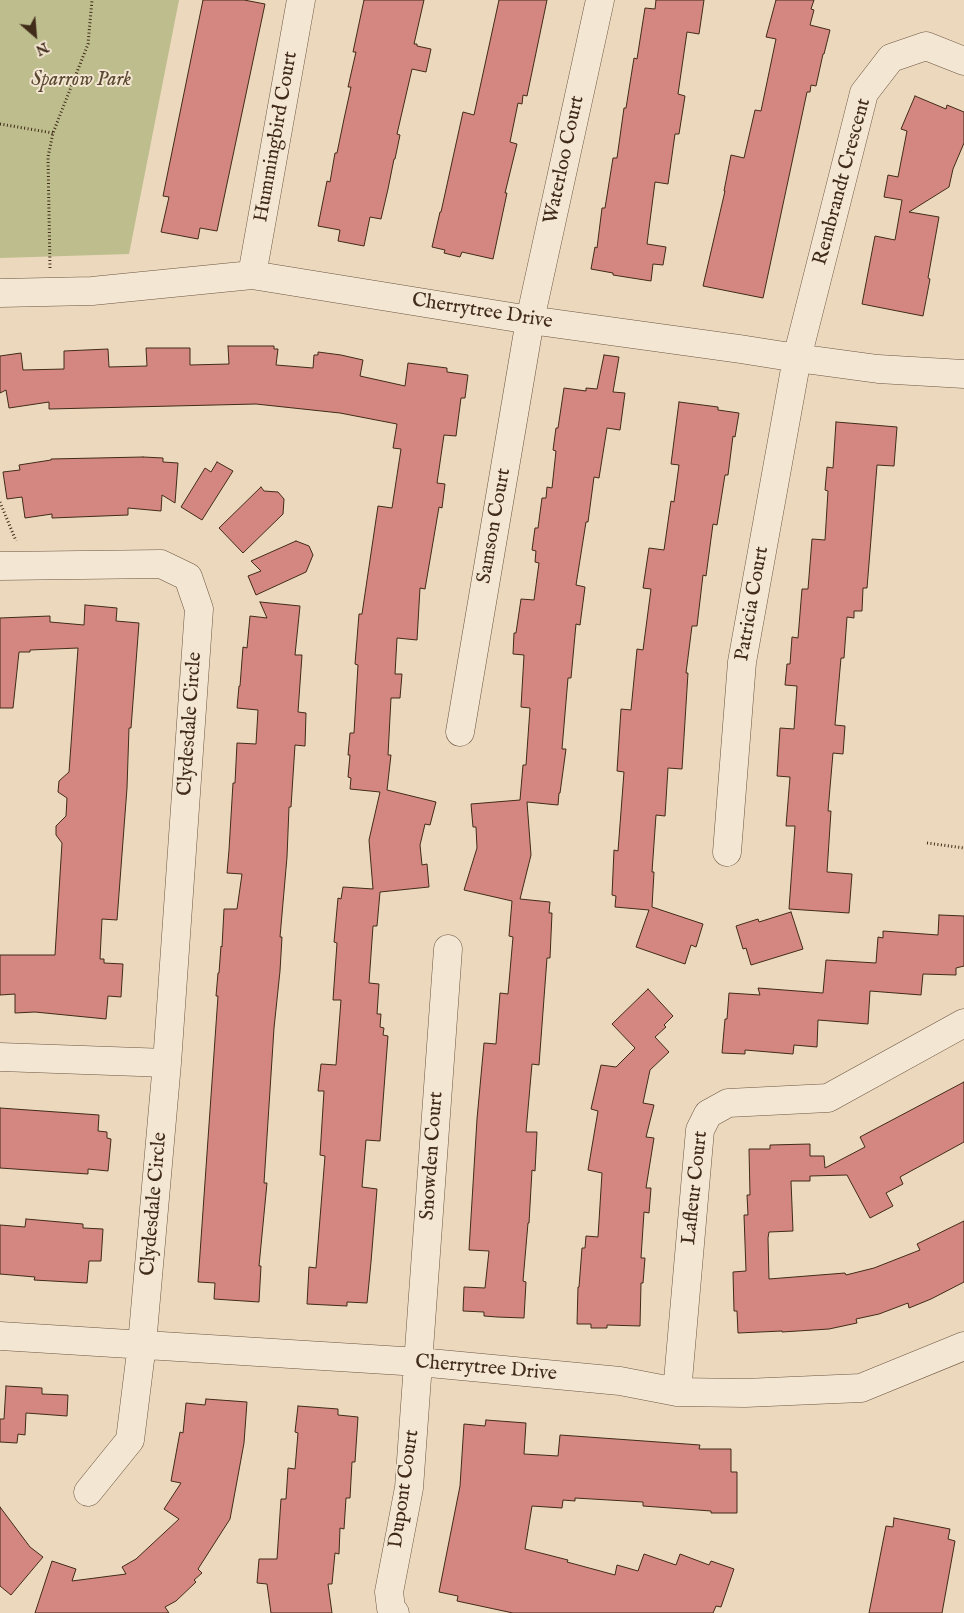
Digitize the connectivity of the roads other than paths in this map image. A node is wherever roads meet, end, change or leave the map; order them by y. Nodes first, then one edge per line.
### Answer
1 (301, 0) edge
2 (600, 0) edge
3 (964, 61) edge
4 (252, 274) junction
5 (0, 293) edge
6 (530, 320) junction
7 (797, 358) junction
8 (964, 374) edge
9 (13, 565) edge
10 (460, 732) dead end
11 (727, 852) dead end
12 (448, 949) dead end
13 (964, 1023) edge
14 (0, 1057) edge
15 (167, 1063) junction
16 (0, 1336) edge
17 (142, 1344) junction
18 (964, 1346) edge
19 (419, 1362) junction
20 (677, 1392) junction
21 (88, 1492) dead end
22 (395, 1613) edge

1 - 4 street, Hummingbird Court
2 - 6 street, Waterloo Court
3 - 7 street, Rembrandt Crescent
4 - 5 street, Cherrytree Drive
4 - 6 street, Cherrytree Drive
6 - 7 street, Cherrytree Drive
6 - 10 street, Samson Court
7 - 8 street, Cherrytree Drive
7 - 11 street, Patricia Court
9 - 15 street, Clydesdale Circle
12 - 19 street, Snowden Court
13 - 20 street, Lafleur Court
14 - 15 street
15 - 17 street, Clydesdale Circle
16 - 17 street, Cherrytree Drive
17 - 19 street, Cherrytree Drive
17 - 21 street, Clydesdale Circle
18 - 20 street, Cherrytree Drive
19 - 20 street, Cherrytree Drive
19 - 22 street, Dupont Court

